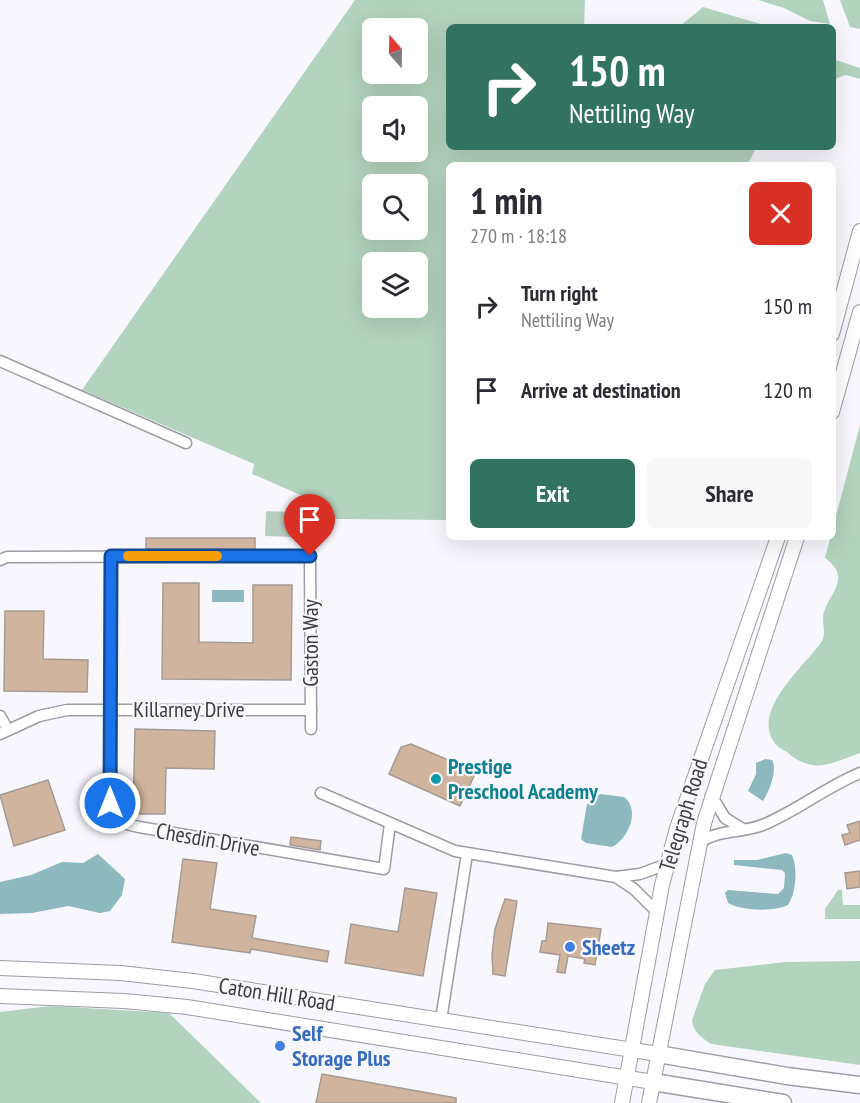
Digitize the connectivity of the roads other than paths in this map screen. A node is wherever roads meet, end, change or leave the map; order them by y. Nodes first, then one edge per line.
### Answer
1 (860, 231) edge
2 (860, 312) edge
3 (836, 319) edge
4 (0, 361) edge
5 (836, 398) edge
6 (186, 443) dead end
7 (777, 540) edge
8 (796, 540) edge
9 (111, 556) junction
10 (0, 560) edge
11 (111, 709) junction
12 (311, 710) junction
13 (0, 716) edge
14 (311, 729) dead end
15 (4, 732) edge
16 (700, 756) junction
17 (722, 762) junction
18 (860, 773) edge
19 (321, 793) dead end
20 (711, 795) junction
21 (390, 824) junction
22 (743, 830) junction
23 (699, 843) junction
24 (466, 854) junction
25 (667, 864) junction
26 (616, 877) junction
27 (657, 912) junction
28 (0, 968) edge
29 (0, 996) edge
30 (441, 1020) junction
31 (632, 1049) junction
32 (658, 1054) junction
33 (627, 1077) junction
34 (653, 1082) junction
35 (860, 1085) edge
36 (622, 1103) edge
37 (649, 1103) edge
38 (783, 1103) edge

1 - 3 main road
2 - 5 main road
4 - 6 street
7 - 16 main road, Telegraph Road
8 - 17 main road, Telegraph Road
9 - 10 street
9 - 11 street, Chesdin Drive
9 - 12 street, Gaston Way
11 - 12 street, Killarney Drive
11 - 15 street, Killarney Drive
11 - 21 street, Chesdin Drive
12 - 14 street, Gaston Way
13 - 15 street
16 - 17 main road
16 - 25 main road, Telegraph Road
17 - 20 main road, Telegraph Road
18 - 22 street
19 - 21 street
20 - 22 street
20 - 23 main road, Telegraph Road
21 - 24 street
22 - 23 street
23 - 32 main road, Telegraph Road
24 - 26 street
24 - 30 street
25 - 26 street
25 - 27 main road, Telegraph Road
26 - 27 street
27 - 31 main road, Telegraph Road
28 - 30 main road, Caton Hill Road
29 - 33 main road, Caton Hill Road
30 - 31 main road, Caton Hill Road
31 - 32 main road, Caton Hill Road
31 - 33 main road, Telegraph Road
32 - 34 main road, Telegraph Road
32 - 35 highway
33 - 34 main road, Caton Hill Road
33 - 36 main road, Telegraph Road
34 - 37 main road, Telegraph Road
34 - 38 highway

